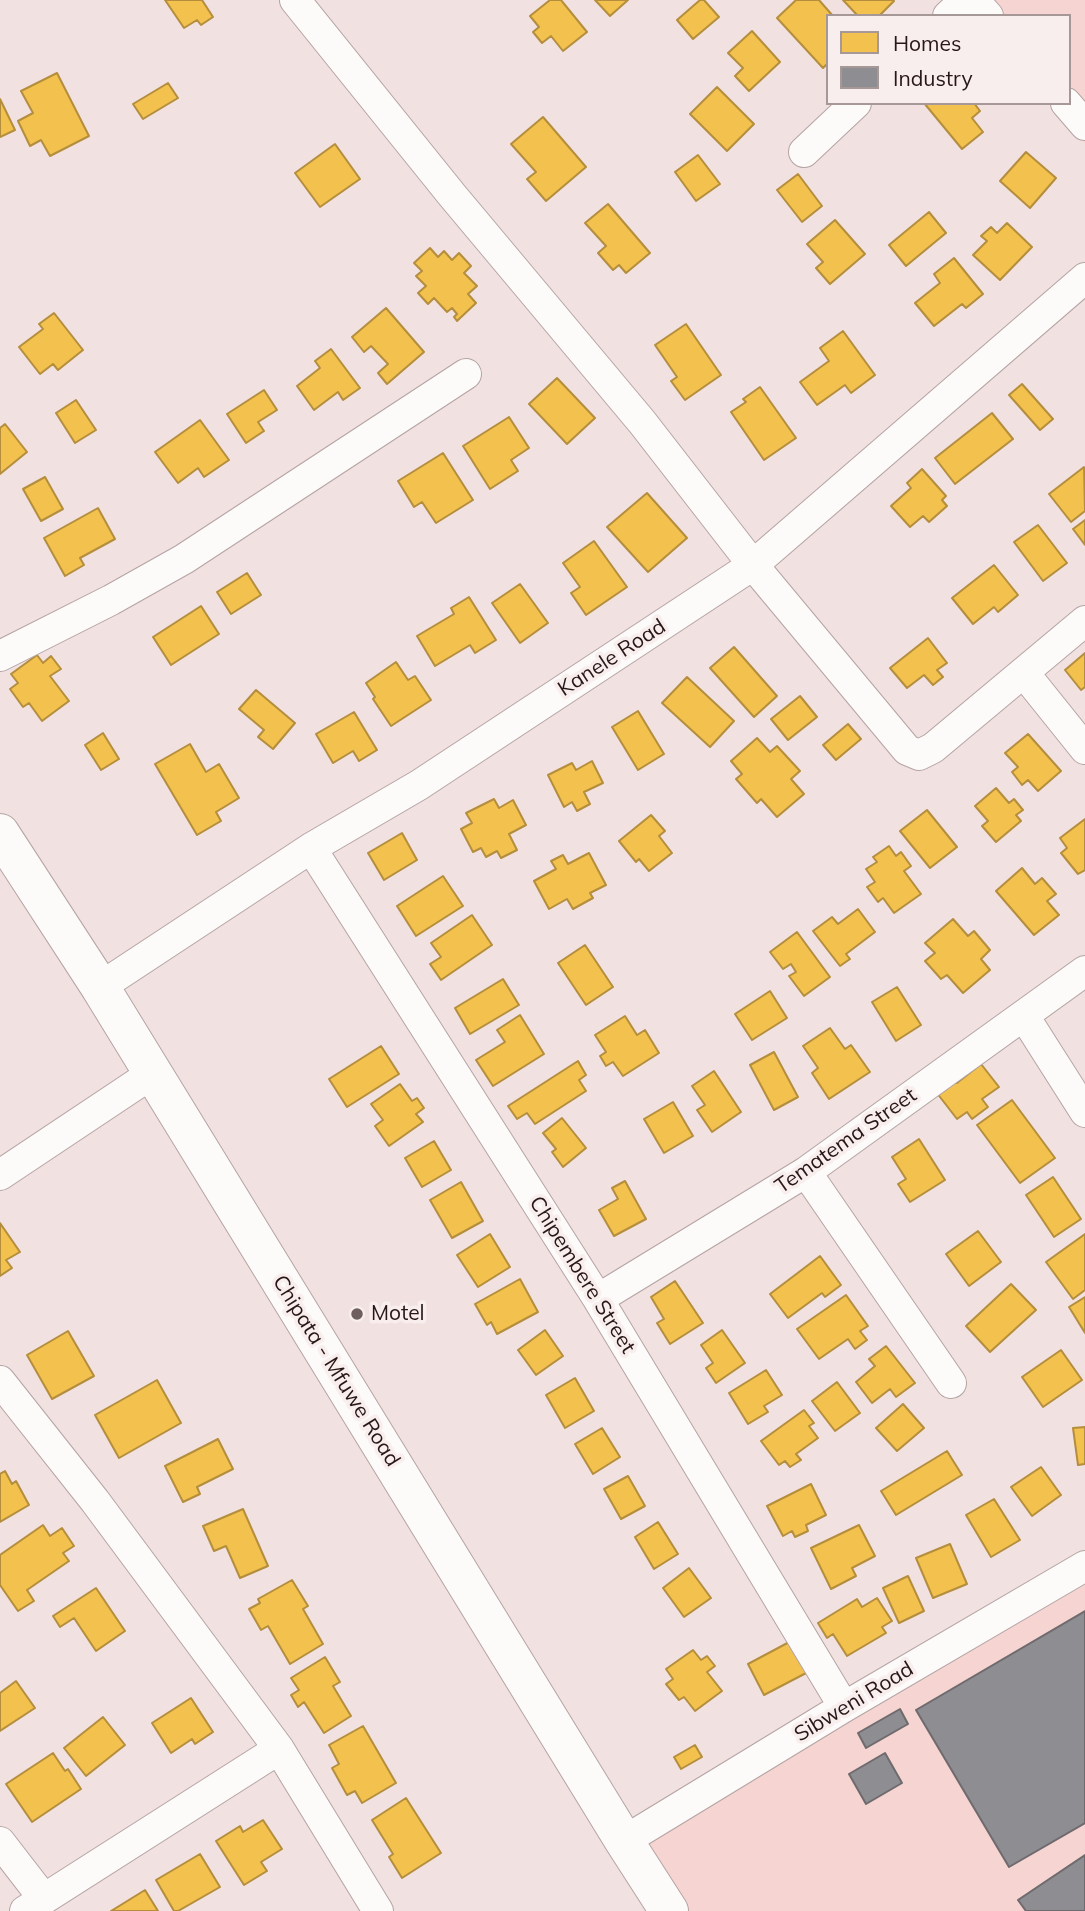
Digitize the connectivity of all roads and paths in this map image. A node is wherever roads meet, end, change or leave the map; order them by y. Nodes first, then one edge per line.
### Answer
1 (295, 0) edge
2 (965, 0) edge
3 (974, 0) edge
4 (950, 14) edge
5 (986, 14) edge
6 (854, 105) edge
7 (1068, 105) edge
8 (1085, 125) edge
9 (804, 152) dead end
10 (1085, 278) edge
11 (466, 374) dead end
12 (753, 565) junction
13 (1085, 621) edge
14 (0, 656) edge
15 (1024, 673) junction
16 (1085, 749) edge
17 (0, 833) edge
18 (311, 848) junction
19 (1085, 971) edge
20 (100, 986) junction
21 (1024, 1016) junction
22 (153, 1073) junction
23 (1085, 1112) edge
24 (806, 1172) junction
25 (0, 1175) edge
26 (598, 1298) junction
27 (0, 1381) edge
28 (951, 1383) dead end
29 (1085, 1566) edge
30 (844, 1707) junction
31 (279, 1749) junction
32 (624, 1841) junction
33 (0, 1842) edge
34 (34, 1905) edge
35 (378, 1911) edge
36 (669, 1911) edge

1 - 12 street
2 - 4 street
3 - 5 street
6 - 9 street
7 - 8 street
10 - 12 street, Kanele Road
11 - 14 street
12 - 15 street
12 - 18 street, Kanele Road
13 - 15 street
15 - 16 street
17 - 20 main road, Chipata - Mfuwe Road
18 - 20 street, Kanele Road
18 - 26 street, Chipembere Street
19 - 21 street, Tematema Street
20 - 22 main road, Chipata - Mfuwe Road
21 - 23 street
21 - 24 street, Tematema Street
22 - 25 street
22 - 32 main road, Chipata - Mfuwe Road
24 - 26 street, Tematema Street
24 - 28 street
26 - 30 street, Chipembere Street
27 - 31 street
29 - 30 street, Sibweni Road
30 - 32 street, Sibweni Road
31 - 34 street
31 - 35 street
32 - 36 main road, Chipata - Mfuwe Road
33 - 34 street

